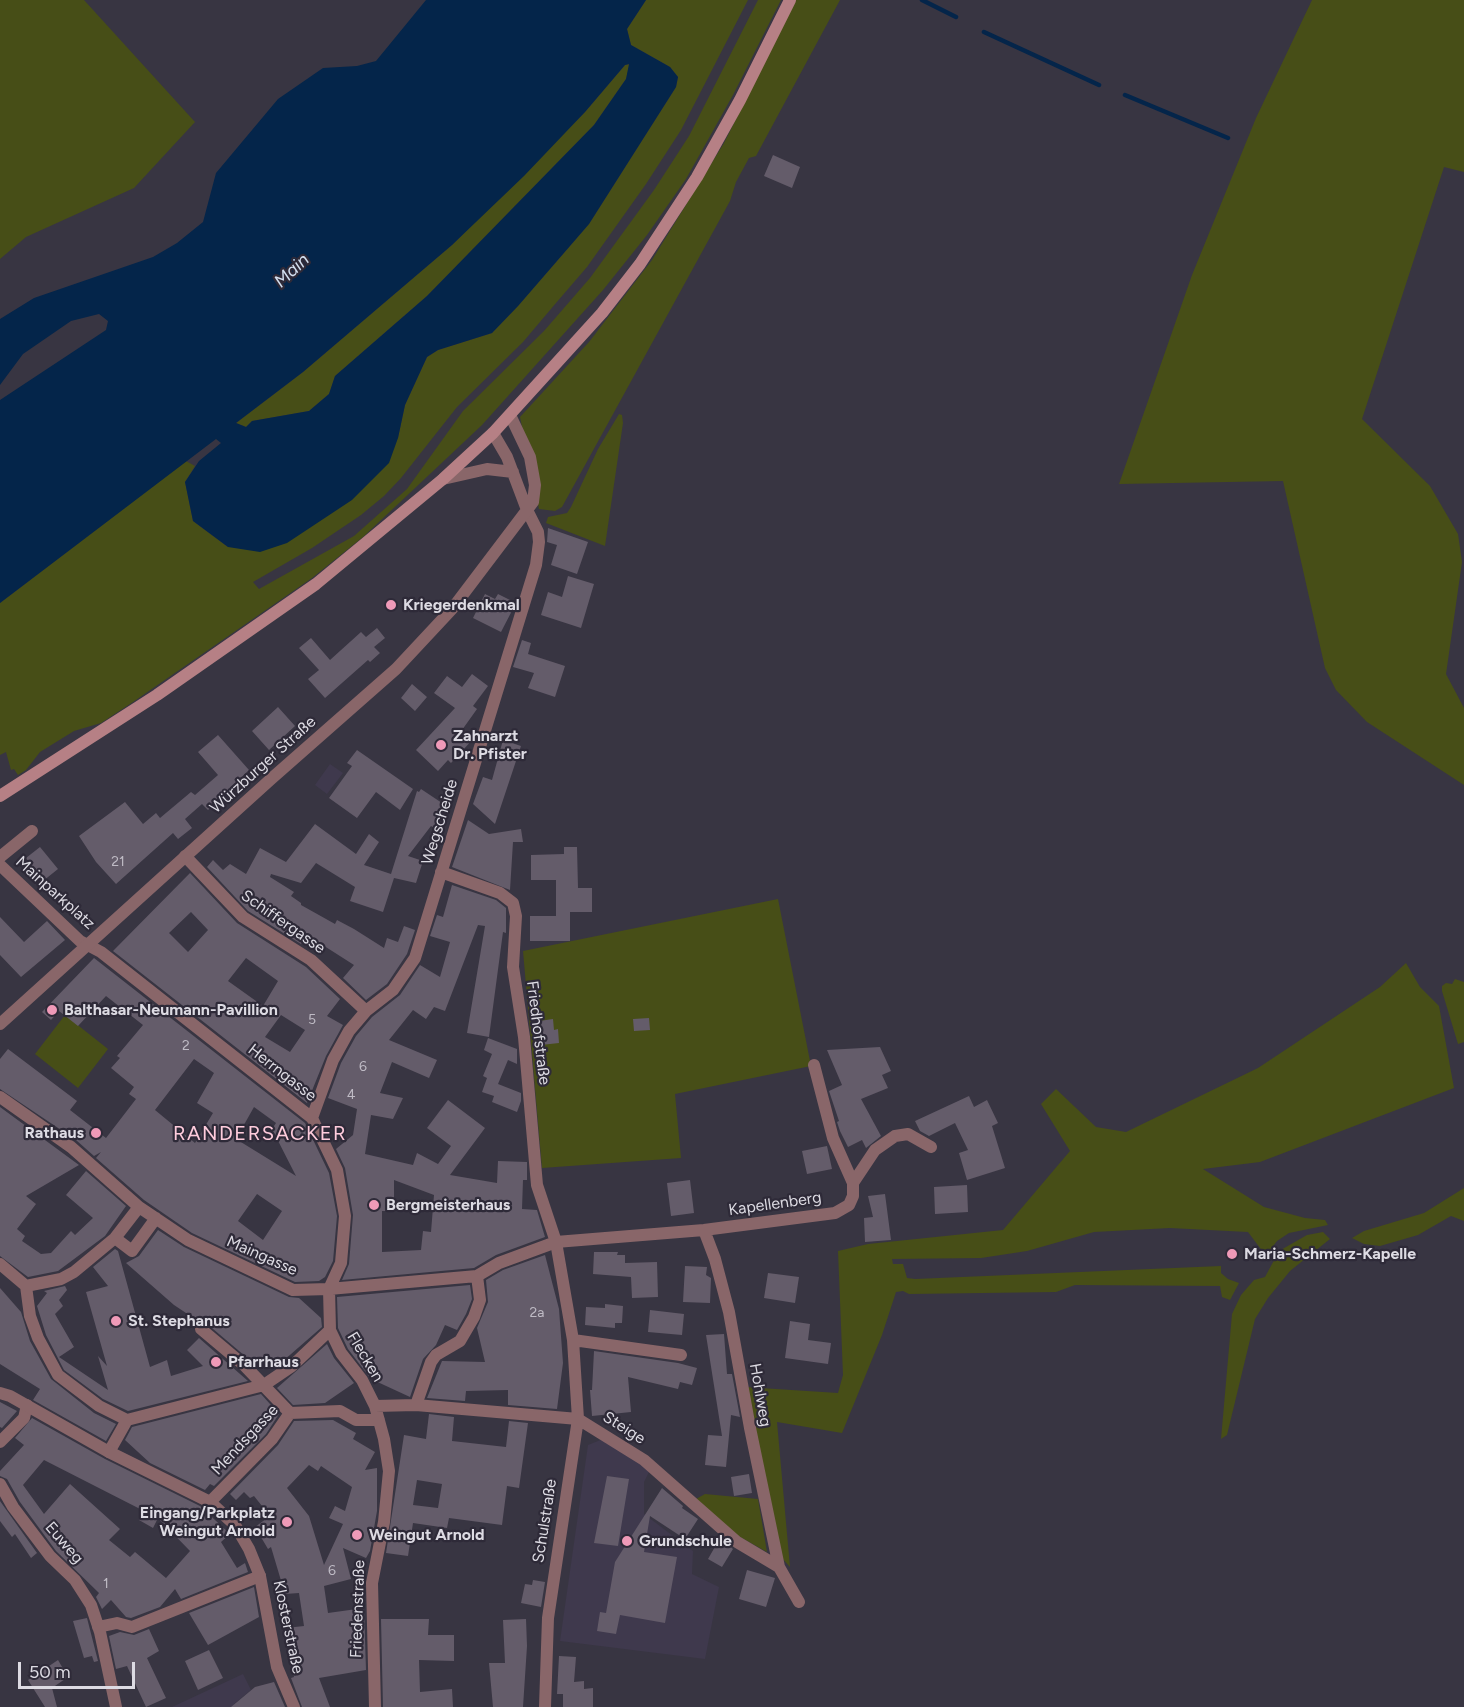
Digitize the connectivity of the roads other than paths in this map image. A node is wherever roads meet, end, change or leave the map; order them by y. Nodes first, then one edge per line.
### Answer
1 (790, 0) edge
2 (510, 415) junction
3 (493, 433) junction
4 (513, 472) junction
5 (442, 479) junction
6 (527, 510) junction
7 (0, 796) edge
8 (32, 831) dead end
9 (185, 856) junction
10 (0, 857) edge
11 (0, 865) edge
12 (441, 872) junction
13 (88, 945) junction
14 (366, 1011) junction
15 (0, 1024) edge
16 (814, 1065) dead end
17 (0, 1097) edge
18 (312, 1118) junction
19 (931, 1148) dead end
20 (853, 1183) junction
21 (139, 1207) junction
22 (156, 1218) junction
23 (704, 1230) junction
24 (115, 1238) junction
25 (556, 1242) junction
26 (0, 1264) edge
27 (477, 1276) junction
28 (26, 1286) junction
29 (328, 1289) junction
30 (201, 1329) dead end
31 (330, 1330) junction
32 (573, 1340) junction
33 (681, 1354) dead end
34 (262, 1385) junction
35 (0, 1393) edge
36 (416, 1405) junction
37 (27, 1406) junction
38 (375, 1406) junction
39 (290, 1413) junction
40 (578, 1419) junction
41 (127, 1420) junction
42 (379, 1420) junction
43 (0, 1442) edge
44 (109, 1452) junction
45 (0, 1484) edge
46 (210, 1502) junction
47 (779, 1567) junction
48 (260, 1576) junction
49 (799, 1602) dead end
50 (98, 1627) junction
51 (116, 1707) edge
52 (294, 1707) edge
53 (375, 1707) edge
54 (545, 1707) edge

1 - 2 main road
2 - 3 main road
2 - 6 street, Würzburger Straße
3 - 4 street
3 - 5 main road
4 - 5 street
4 - 6 street
5 - 7 main road
6 - 9 street, Würzburger Straße
6 - 12 street, Wegscheide
8 - 10 street, Mainparkplatz
9 - 13 street, Würzburger Straße
9 - 14 street, Schiffergasse
11 - 13 street, Mainparkplatz
12 - 14 street, Wegscheide
12 - 25 street, Friedhofstraße
13 - 15 street, Würzburger Straße
13 - 18 street, Herrngasse
14 - 18 street, Wegscheide
16 - 20 street
17 - 21 street, Maingasse
18 - 29 street, Herrngasse
19 - 20 street, Kapellenberg
20 - 23 street, Kapellenberg
21 - 22 street, Maingasse
21 - 24 street
22 - 24 street
22 - 29 street, Maingasse
23 - 25 street, Kapellenberg
23 - 47 street, Hohlweg
24 - 28 street
25 - 27 street, Maingasse
25 - 32 street, Schulstraße
26 - 28 street
27 - 29 street, Maingasse
27 - 36 street
28 - 41 street
29 - 31 street, Flecken
30 - 34 street
31 - 34 street
31 - 38 street, Flecken
32 - 33 street
32 - 40 street, Schulstraße
34 - 39 street
34 - 41 street
35 - 37 street, Klosterstraße
36 - 38 street, Steige
36 - 40 street, Steige
37 - 43 street
37 - 44 street, Klosterstraße
38 - 42 street, Friedenstraße
39 - 42 street, Mendsgasse
39 - 46 street, Mendsgasse
40 - 47 street, Steige
40 - 54 street, Schulstraße
41 - 44 street
42 - 53 street, Friedenstraße
44 - 46 street, Klosterstraße
45 - 50 street, Euweg
46 - 48 street, Klosterstraße
47 - 49 street, Steige
48 - 50 street
48 - 52 street, Klosterstraße
50 - 51 street, Euweg

